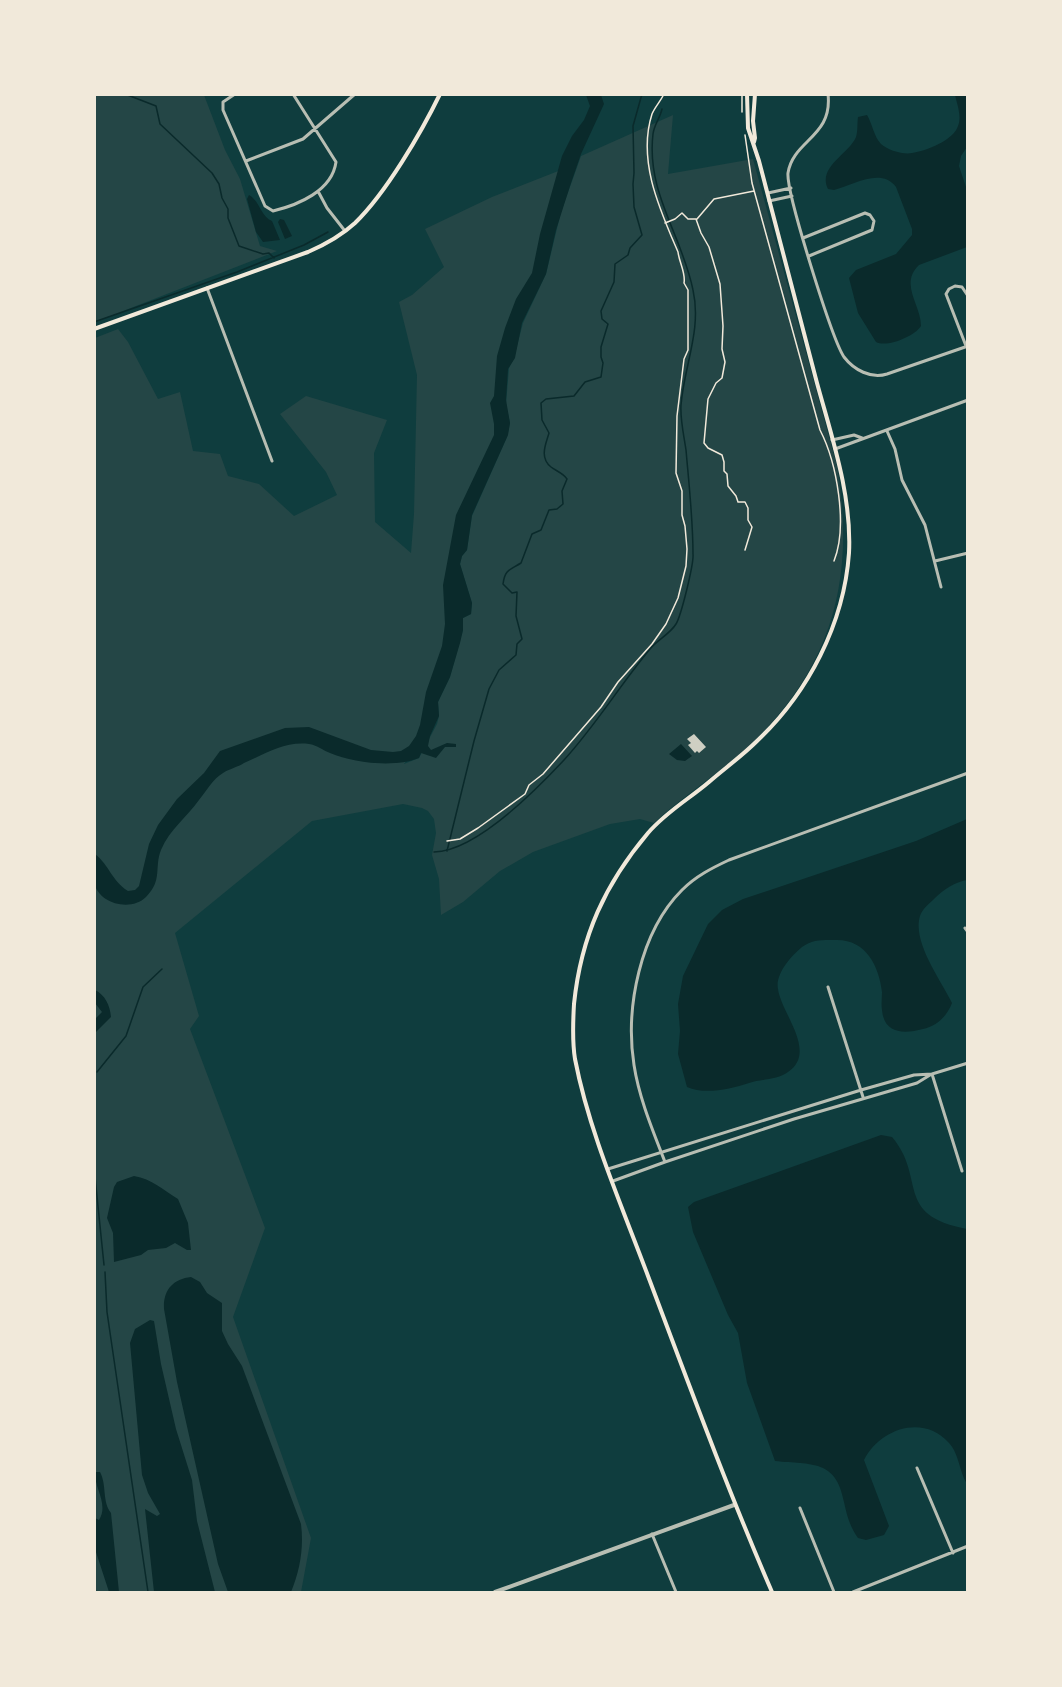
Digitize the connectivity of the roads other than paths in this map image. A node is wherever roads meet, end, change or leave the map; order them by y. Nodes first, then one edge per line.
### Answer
1 (236, 94) edge
2 (293, 94) edge
3 (355, 94) edge
4 (440, 94) edge
5 (747, 94) edge
6 (754, 94) edge
7 (828, 94) edge
8 (315, 129) junction
9 (754, 142) junction
10 (246, 161) junction
11 (790, 189) junction
12 (318, 192) junction
13 (768, 193) junction
14 (792, 196) junction
15 (769, 201) junction
16 (345, 231) junction
17 (803, 238) junction
18 (809, 256) junction
19 (207, 288) junction
20 (968, 296) edge
21 (94, 329) edge
22 (967, 346) edge
23 (968, 400) edge
24 (887, 431) junction
25 (862, 438) junction
26 (832, 440) junction
27 (835, 449) junction
28 (272, 461) dead end
29 (968, 553) edge
30 (935, 561) junction
31 (941, 587) dead end
32 (968, 773) edge
33 (965, 927) dead end
34 (968, 932) edge
35 (828, 987) dead end
36 (968, 1064) edge
37 (932, 1074) junction
38 (861, 1090) junction
39 (864, 1098) junction
40 (796, 1111) junction
41 (798, 1118) junction
42 (730, 1131) junction
43 (734, 1140) junction
44 (662, 1153) junction
45 (665, 1162) junction
46 (608, 1169) junction
47 (962, 1171) dead end
48 (613, 1181) junction
49 (917, 1468) dead end
50 (734, 1505) junction
51 (800, 1508) dead end
52 (652, 1534) junction
53 (968, 1546) edge
54 (953, 1553) junction
55 (495, 1593) edge
56 (676, 1593) edge
57 (772, 1593) edge
58 (834, 1593) edge
59 (853, 1593) edge

1 - 10 street
2 - 8 street
3 - 8 street
4 - 16 main road
5 - 9 main road
6 - 9 main road
7 - 11 street
8 - 10 street
8 - 12 street
9 - 13 main road
10 - 12 street
11 - 13 street
11 - 14 street
12 - 16 street
13 - 15 main road
14 - 15 street
14 - 17 street
15 - 26 main road
16 - 19 main road
17 - 18 street
17 - 18 street
18 - 22 street
19 - 21 main road
19 - 28 street
20 - 22 street
23 - 24 street
24 - 25 street
24 - 30 street
25 - 26 street
25 - 27 street
26 - 27 main road
27 - 46 main road
29 - 30 street
30 - 31 street
32 - 44 street
33 - 34 street
35 - 38 street
36 - 37 street
37 - 38 street
37 - 39 street
37 - 47 street
38 - 39 street
38 - 40 street
39 - 41 street
40 - 41 street
40 - 42 street
41 - 43 street
42 - 43 street
42 - 44 street
43 - 45 street
44 - 45 street
44 - 46 street
45 - 48 street
46 - 48 main road
48 - 50 main road
49 - 54 street
50 - 52 street
50 - 57 main road
51 - 58 street
52 - 55 street
52 - 56 street
53 - 54 street
54 - 59 street

